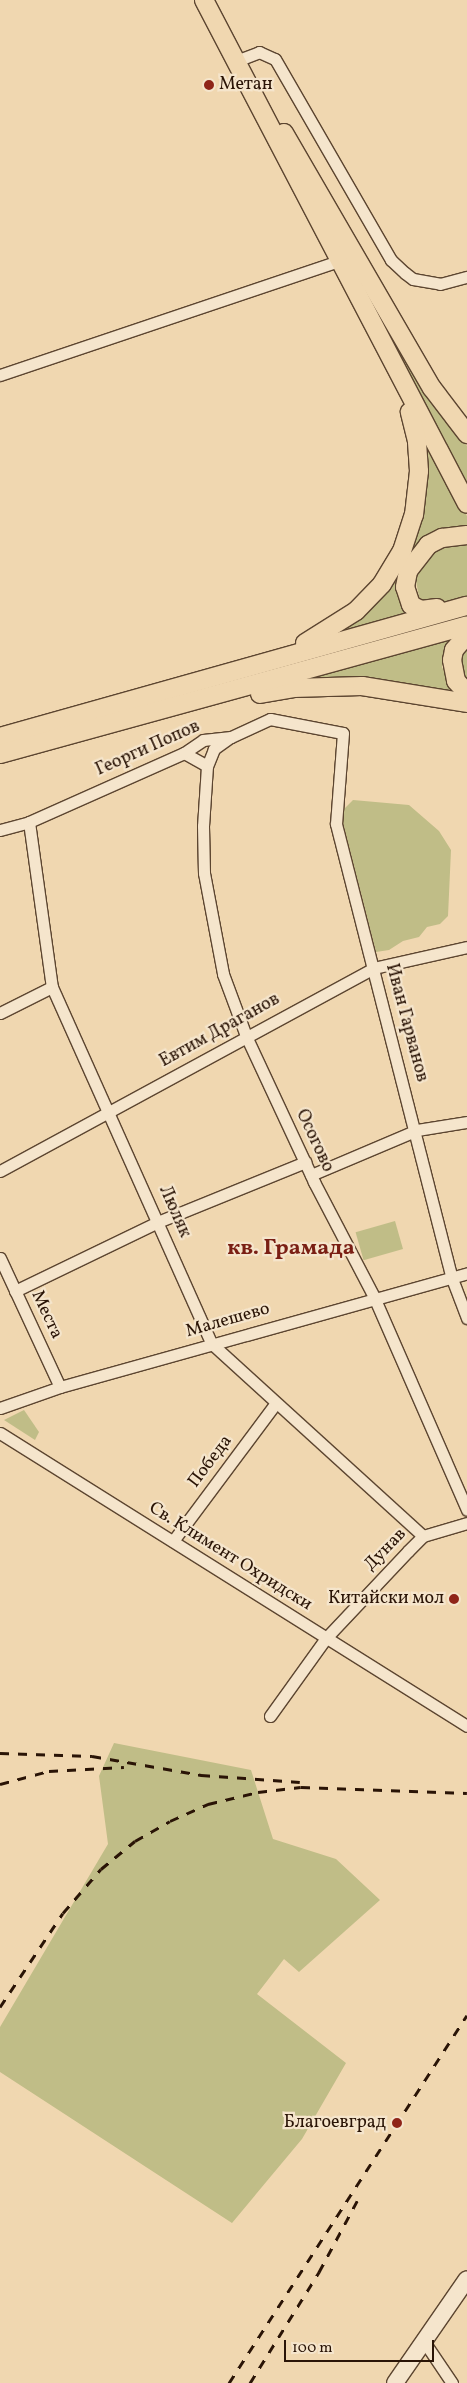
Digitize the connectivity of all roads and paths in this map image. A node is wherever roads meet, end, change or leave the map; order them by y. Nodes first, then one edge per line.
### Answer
1 (204, 0) edge
2 (236, 61) junction
3 (252, 93) junction
4 (339, 261) junction
5 (467, 277) edge
6 (0, 375) edge
7 (400, 380) junction
8 (467, 434) edge
9 (467, 504) edge
10 (467, 535) edge
11 (467, 605) edge
12 (467, 625) edge
13 (467, 635) edge
14 (467, 693) edge
15 (156, 694) junction
16 (467, 703) edge
17 (161, 712) junction
18 (343, 733) joint
19 (0, 737) edge
20 (231, 737) junction
21 (184, 753) junction
22 (0, 754) edge
23 (207, 766) junction
24 (29, 822) junction
25 (0, 830) edge
26 (467, 947) edge
27 (374, 968) junction
28 (52, 987) junction
29 (0, 1013) edge
30 (246, 1036) junction
31 (108, 1112) junction
32 (467, 1122) edge
33 (417, 1130) junction
34 (305, 1162) junction
35 (0, 1172) edge
36 (311, 1175) junction
37 (160, 1221) junction
38 (0, 1258) edge
39 (467, 1273) edge
40 (451, 1276) junction
41 (15, 1291) junction
42 (374, 1298) junction
43 (467, 1318) edge
44 (212, 1344) junction
45 (60, 1388) junction
46 (276, 1403) junction
47 (0, 1408) edge
48 (0, 1433) edge
49 (467, 1510) edge
50 (467, 1523) edge
51 (423, 1536) junction
52 (173, 1541) junction
53 (326, 1638) junction
54 (270, 1716) dead end
55 (467, 1726) edge
56 (467, 2279) edge
57 (424, 2340) junction
58 (395, 2383) edge
59 (452, 2383) edge

1 - 2 main road
2 - 3 main road
2 - 5 street
3 - 4 main road
3 - 8 main road
4 - 6 street
4 - 7 main road
7 - 9 main road
7 - 15 main road
10 - 11 main road
11 - 15 main road
12 - 17 main road
13 - 14 main road
15 - 19 main road
16 - 17 main road
17 - 22 main road
18 - 20 street, Георги Попов
18 - 27 street, Иван Гарванов
20 - 21 street, Георги Попов
20 - 23 street
21 - 23 street
21 - 24 street, Георги Попов
23 - 30 street, Осогово
24 - 25 street, Георги Попов
24 - 28 street, Люляк
26 - 27 street, Евтим Драганов
27 - 30 street, Евтим Драганов
27 - 33 street, Иван Гарванов
28 - 29 street
28 - 31 street, Люляк
30 - 31 street, Евтим Драганов
30 - 34 street, Осогово
31 - 35 street, Евтим Драганов
31 - 37 street, Люляк
32 - 33 street
33 - 36 street
33 - 40 street, Иван Гарванов
34 - 36 street, Осогово
34 - 37 street
36 - 42 street, Осогово
37 - 41 street
37 - 44 street, Люляк
38 - 41 street, Места
39 - 40 street, Малешево
40 - 42 street, Малешево
40 - 43 street, Иван Гарванов
41 - 45 street, Места
42 - 44 street, Малешево
42 - 49 street, Осогово
44 - 45 street, Малешево
44 - 46 street, Люляк
45 - 47 street, Малешево
46 - 51 street, Люляк
46 - 52 street, Победа
48 - 52 street, Св. Климент Охридски
50 - 51 street, Дунав
51 - 53 street, Дунав
52 - 53 street, Св. Климент Охридски
53 - 54 street, Дунав
53 - 55 street, Св. Климент Охридски
56 - 57 main road
57 - 58 main road
57 - 59 street

